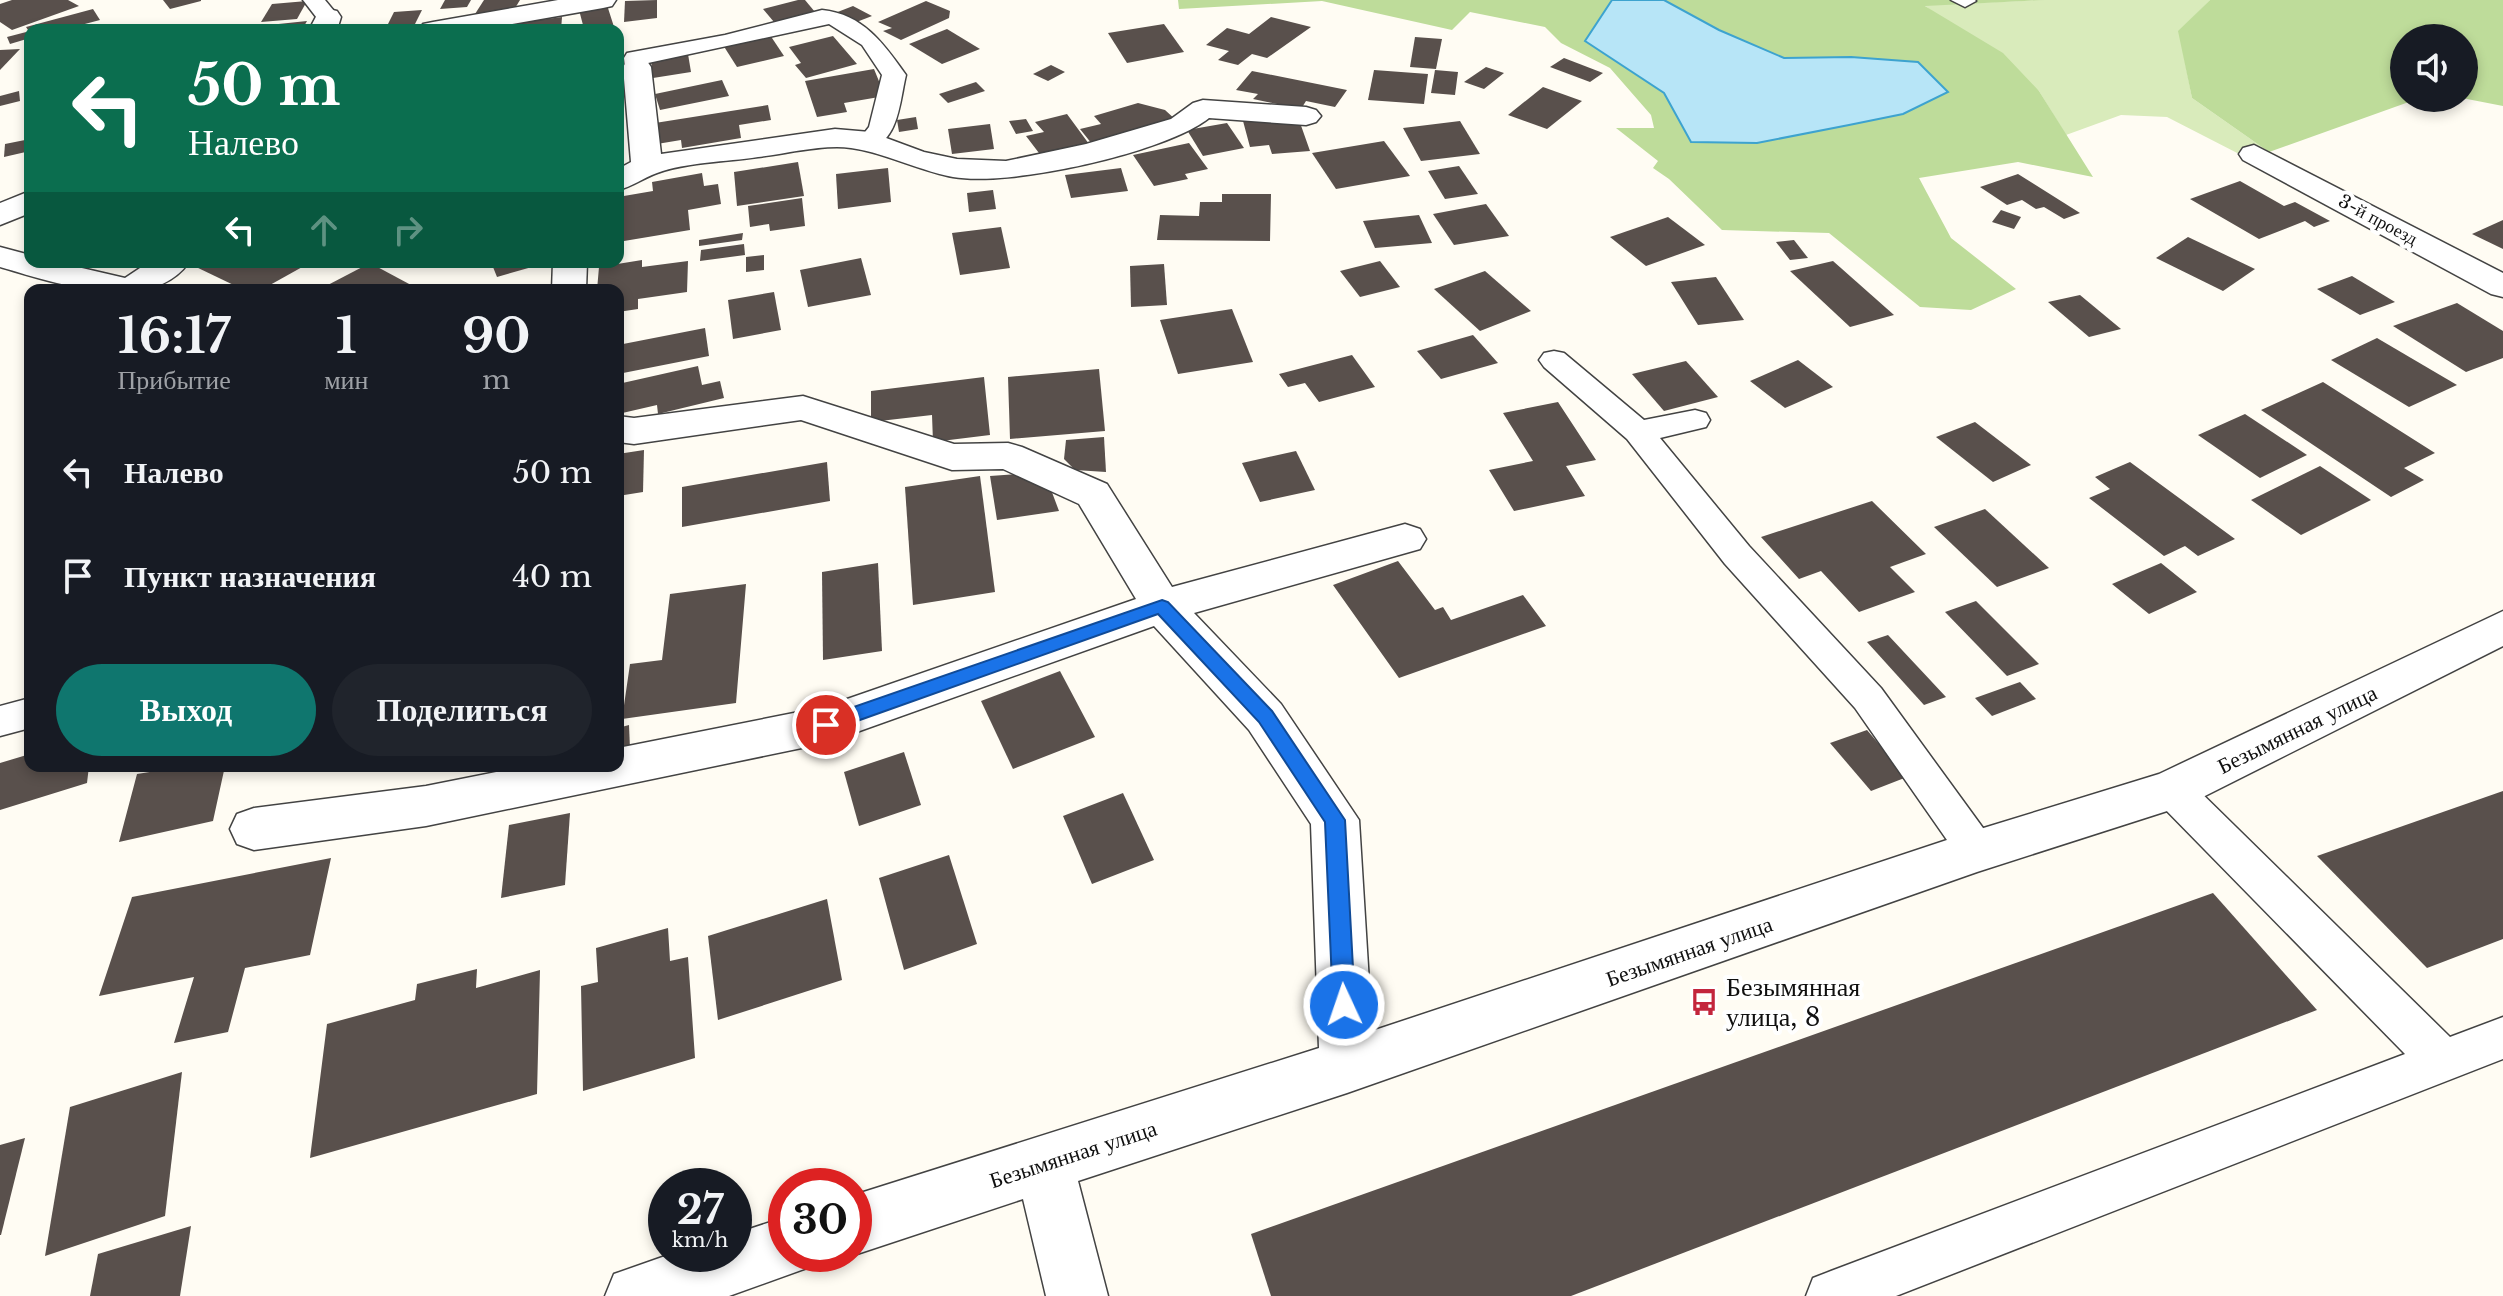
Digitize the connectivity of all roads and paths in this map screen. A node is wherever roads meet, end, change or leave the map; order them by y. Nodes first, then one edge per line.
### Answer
1 (603, 0) edge
2 (467, 24) edge
3 (637, 67) joint
4 (1306, 116) dead end
5 (870, 141) junction
6 (2254, 154) dead end
7 (647, 166) junction
8 (624, 178) edge
9 (24, 204) edge
10 (0, 215) edge
11 (0, 257) edge
12 (24, 264) edge
13 (40, 268) edge
14 (164, 268) edge
15 (99, 284) edge
16 (141, 284) edge
17 (2503, 287) edge
18 (1554, 360) dead end
19 (1695, 420) dead end
20 (624, 430) edge
21 (1638, 432) junction
22 (1405, 539) dead end
23 (1162, 606) junction
24 (2503, 627) edge
25 (24, 715) edge
26 (0, 721) edge
27 (624, 766) edge
28 (594, 772) edge
29 (2172, 790) junction
30 (254, 829) dead end
31 (1977, 851) junction
32 (2503, 1038) edge
33 (2443, 1061) junction
34 (1347, 1066) junction
35 (1044, 1163) junction
36 (872, 1219) edge
37 (768, 1253) edge
38 (636, 1296) edge
39 (1077, 1296) edge
40 (1831, 1296) edge

1 - 2 street
3 - 5 lane
3 - 7 street
4 - 5 street
5 - 7 street
6 - 17 street, 3-й проезд
7 - 8 street
9 - 10 street
11 - 12 street
13 - 15 street
14 - 16 street
18 - 21 lane
19 - 21 lane
20 - 23 street
21 - 31 lane
22 - 23 street
23 - 27 street
23 - 34 street
24 - 29 street, Безымянная улица
25 - 26 lane
28 - 30 street
29 - 31 street, Безымянная улица
29 - 33 lane
31 - 34 street, Безымянная улица
32 - 33 lane
33 - 40 lane
34 - 35 street, Безымянная улица
35 - 36 street, Безымянная улица
35 - 39 street
37 - 38 street

